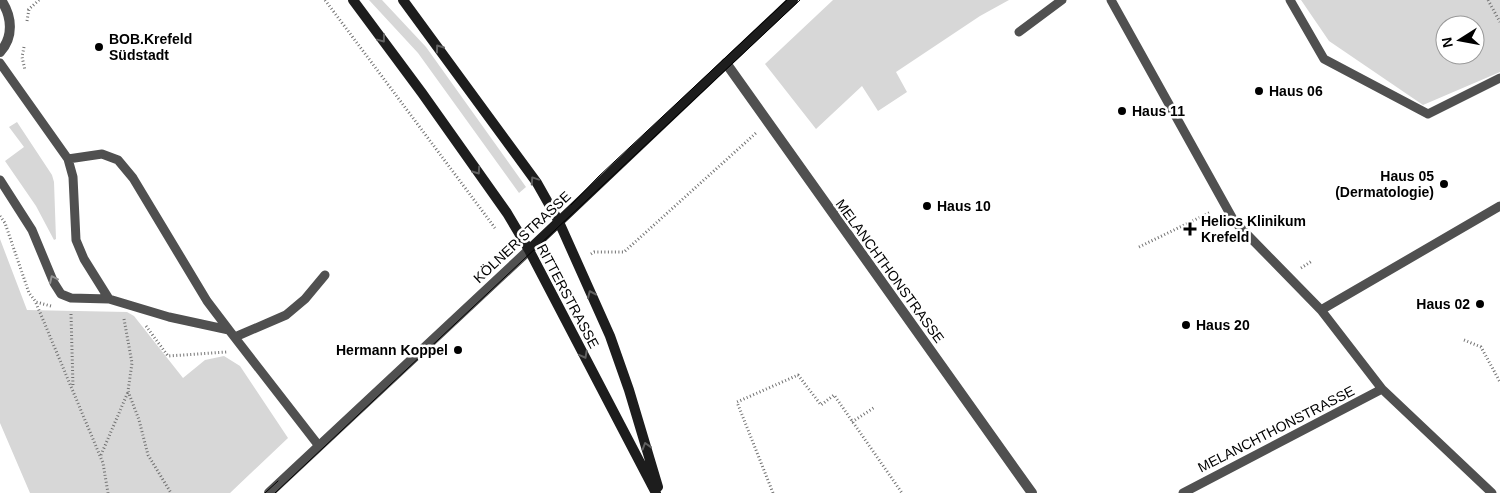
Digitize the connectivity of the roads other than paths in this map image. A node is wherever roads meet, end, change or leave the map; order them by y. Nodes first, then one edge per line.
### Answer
1 (1, 0) edge
2 (353, 0) edge
3 (403, 0) edge
4 (793, 0) edge
5 (1062, 0) edge
6 (1112, 0) edge
7 (1290, 0) edge
8 (1018, 32) dead end
9 (0, 52) edge
10 (0, 63) edge
11 (726, 63) junction
12 (1500, 78) edge
13 (68, 159) junction
14 (0, 180) edge
15 (1500, 206) edge
16 (559, 222) junction
17 (529, 250) junction
18 (324, 275) dead end
19 (109, 299) junction
20 (1321, 310) junction
21 (232, 333) junction
22 (1382, 389) junction
23 (319, 446) junction
24 (269, 493) edge
25 (656, 493) edge
26 (660, 493) edge
27 (1032, 493) edge
28 (1183, 493) edge
29 (1492, 493) edge

1 - 9 street
2 -> 17 main road, RITTERSTRASSE
16 -> 3 main road, RITTERSTRASSE
4 - 11 main road, KÖLNER STRASSE
5 - 8 lane
6 - 20 lane
7 - 12 lane
10 - 13 lane
11 - 16 main road, KÖLNER STRASSE
11 - 27 street, MELANCHTHONSTRASSE
13 - 19 lane
13 - 21 lane
19 -> 14 lane
15 - 20 lane
16 - 17 main road, KÖLNER STRASSE
26 -> 16 main road, RITTERSTRASSE
17 - 23 street, KÖLNER STRASSE
17 -> 25 main road, RITTERSTRASSE
18 - 21 lane
19 - 21 lane
20 - 22 lane
21 - 23 lane
22 - 28 lane, MELANCHTHONSTRASSE
22 - 29 lane
23 - 24 street, KÖLNER STRASSE

